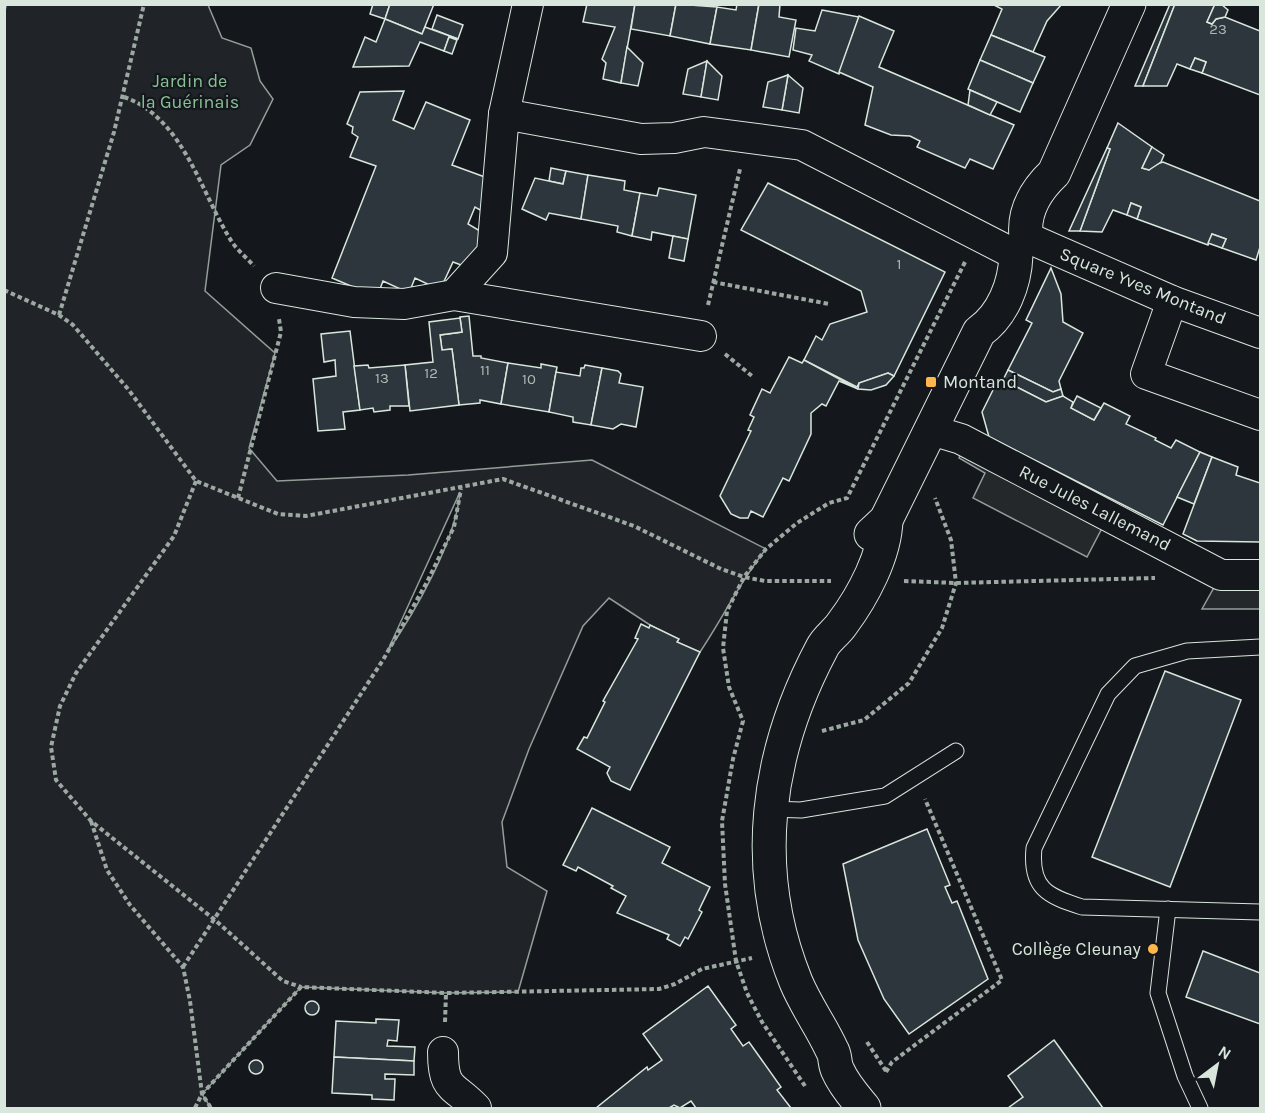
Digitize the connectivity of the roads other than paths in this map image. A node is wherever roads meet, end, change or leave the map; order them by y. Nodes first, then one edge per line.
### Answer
1 (528, 4) edge
2 (1129, 4) edge
3 (504, 114) junction
4 (1021, 246) junction
5 (276, 288) road end
6 (454, 296) junction
7 (1172, 301) junction
8 (1260, 333) edge
9 (702, 336) road end
10 (1260, 415) edge
11 (931, 430) junction
12 (1260, 574) edge
13 (1260, 647) edge
14 (957, 751) dead end
15 (769, 809) junction
16 (1168, 909) junction
17 (1260, 912) edge
18 (443, 1052) dead end
19 (876, 1096) edge
20 (476, 1108) edge
21 (1200, 1108) edge

1 - 3 street
2 - 4 street
3 - 4 street, Square Yves Montand
3 - 6 street
4 - 7 street, Square Yves Montand
4 - 11 street
5 - 6 street
6 - 9 street
7 - 8 street, Square Yves Montand
7 - 10 street
11 - 12 street, Rue Jules Lallemand
11 - 15 street
13 - 16 lane
14 - 15 lane
15 - 19 street
16 - 17 lane
16 - 21 lane
18 - 20 street

